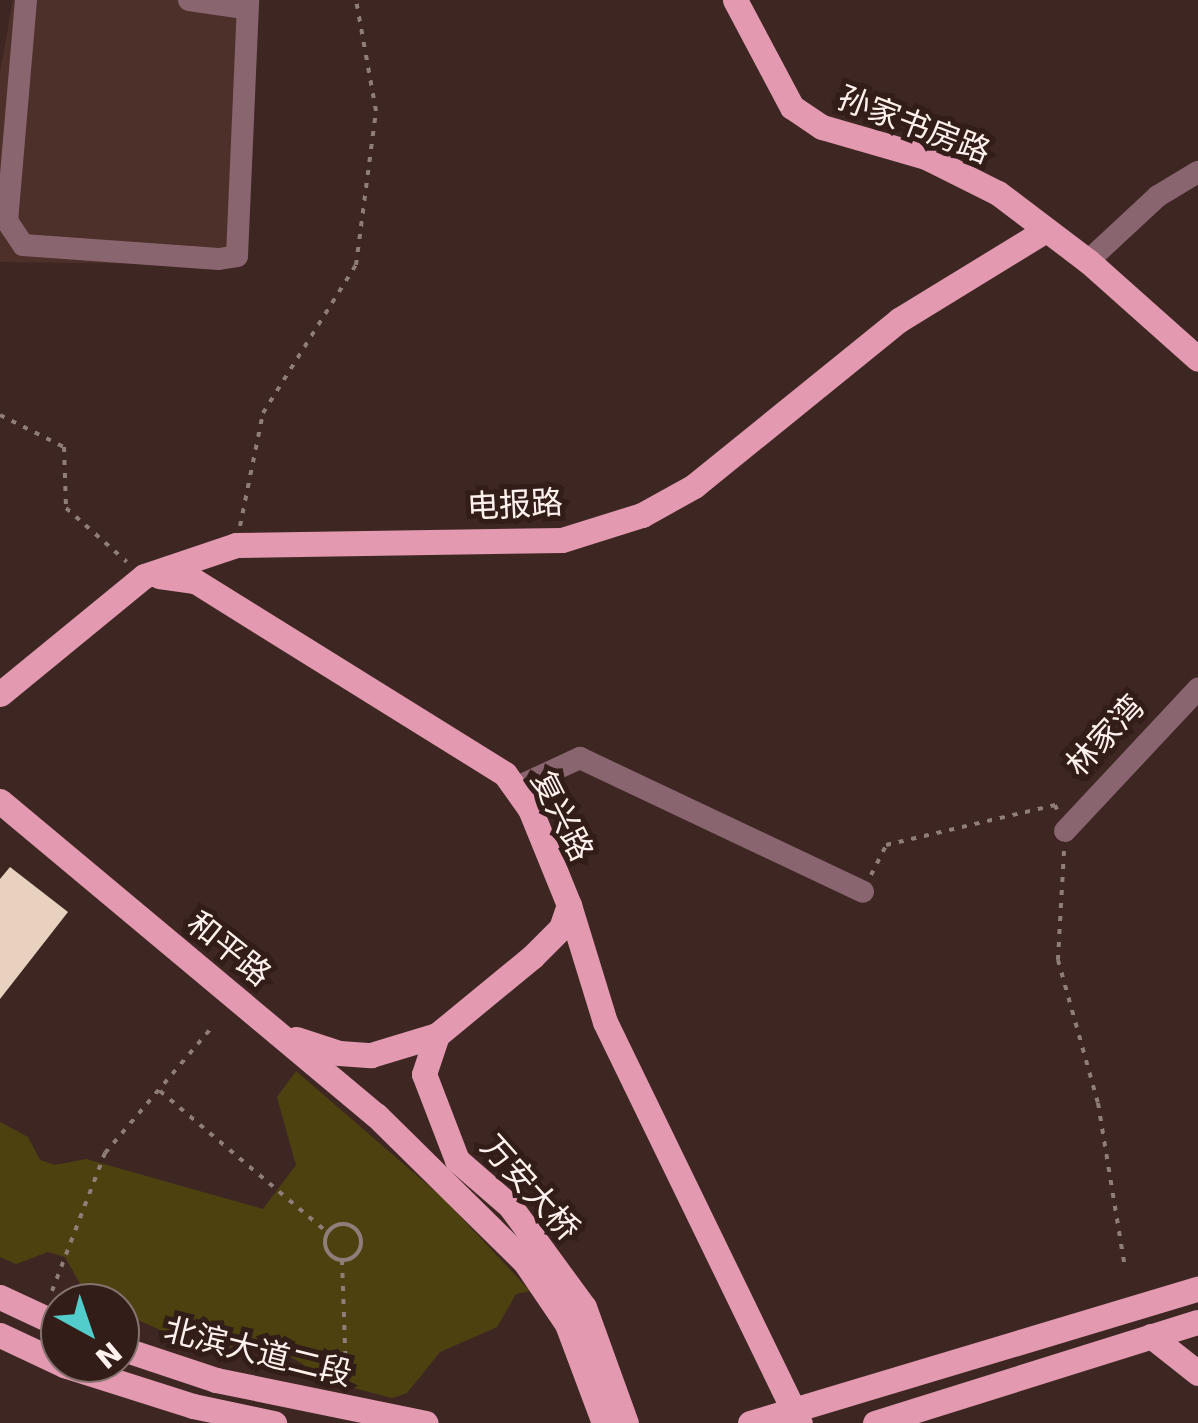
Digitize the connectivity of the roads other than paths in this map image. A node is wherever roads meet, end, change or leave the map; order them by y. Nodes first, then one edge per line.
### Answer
1 (26, 0) edge
2 (189, 0) edge
3 (735, 0) edge
4 (246, 4) edge
5 (1198, 172) edge
6 (1046, 230) junction
7 (1088, 261) junction
8 (1198, 359) edge
9 (233, 546) junction
10 (144, 576) junction
11 (230, 601) junction
12 (1198, 689) edge
13 (0, 694) edge
14 (516, 788) junction
15 (0, 802) edge
16 (1065, 831) road end
17 (863, 892) road end
18 (569, 904) junction
19 (532, 956) junction
20 (593, 992) junction
21 (282, 1034) junction
22 (437, 1034) junction
23 (414, 1152) joint
24 (0, 1296) edge
25 (1196, 1296) edge
26 (40, 1315) edge
27 (1198, 1322) edge
28 (0, 1335) edge
29 (1151, 1336) junction
30 (140, 1355) edge
31 (1198, 1373) edge
32 (798, 1419) edge
33 (274, 1423) edge
34 (426, 1423) edge
35 (604, 1423) edge
36 (626, 1423) edge
37 (750, 1423) edge
38 (875, 1423) edge

1 - 4 street
2 - 4 street
3 - 6 main road, 孙家书房路
5 - 7 street
6 - 7 main road, 孙家书房路
6 - 9 main road, 电报路
7 - 8 main road, 孙家书房路
9 - 10 main road, 电报路
9 - 11 main road
10 - 11 main road, 复兴路
10 - 13 main road, 电报路
11 - 14 main road, 复兴路
12 - 16 street, 林家湾
14 - 17 street
14 - 18 main road, 复兴路
15 - 21 main road, 和平路
18 - 19 main road
18 - 20 main road, 复兴路
19 - 20 main road
19 - 22 main road
20 - 32 main road, 复兴路
21 - 22 main road
21 - 23 main road, 和平路
22 - 36 main road, 万安大桥
23 - 35 main road, 万安大桥
24 - 26 main road
25 - 32 main road
27 - 29 main road
28 - 33 main road, 北滨大道二段
29 - 31 main road
29 - 38 main road
30 - 34 main road, 北滨大道二段
32 - 37 main road

